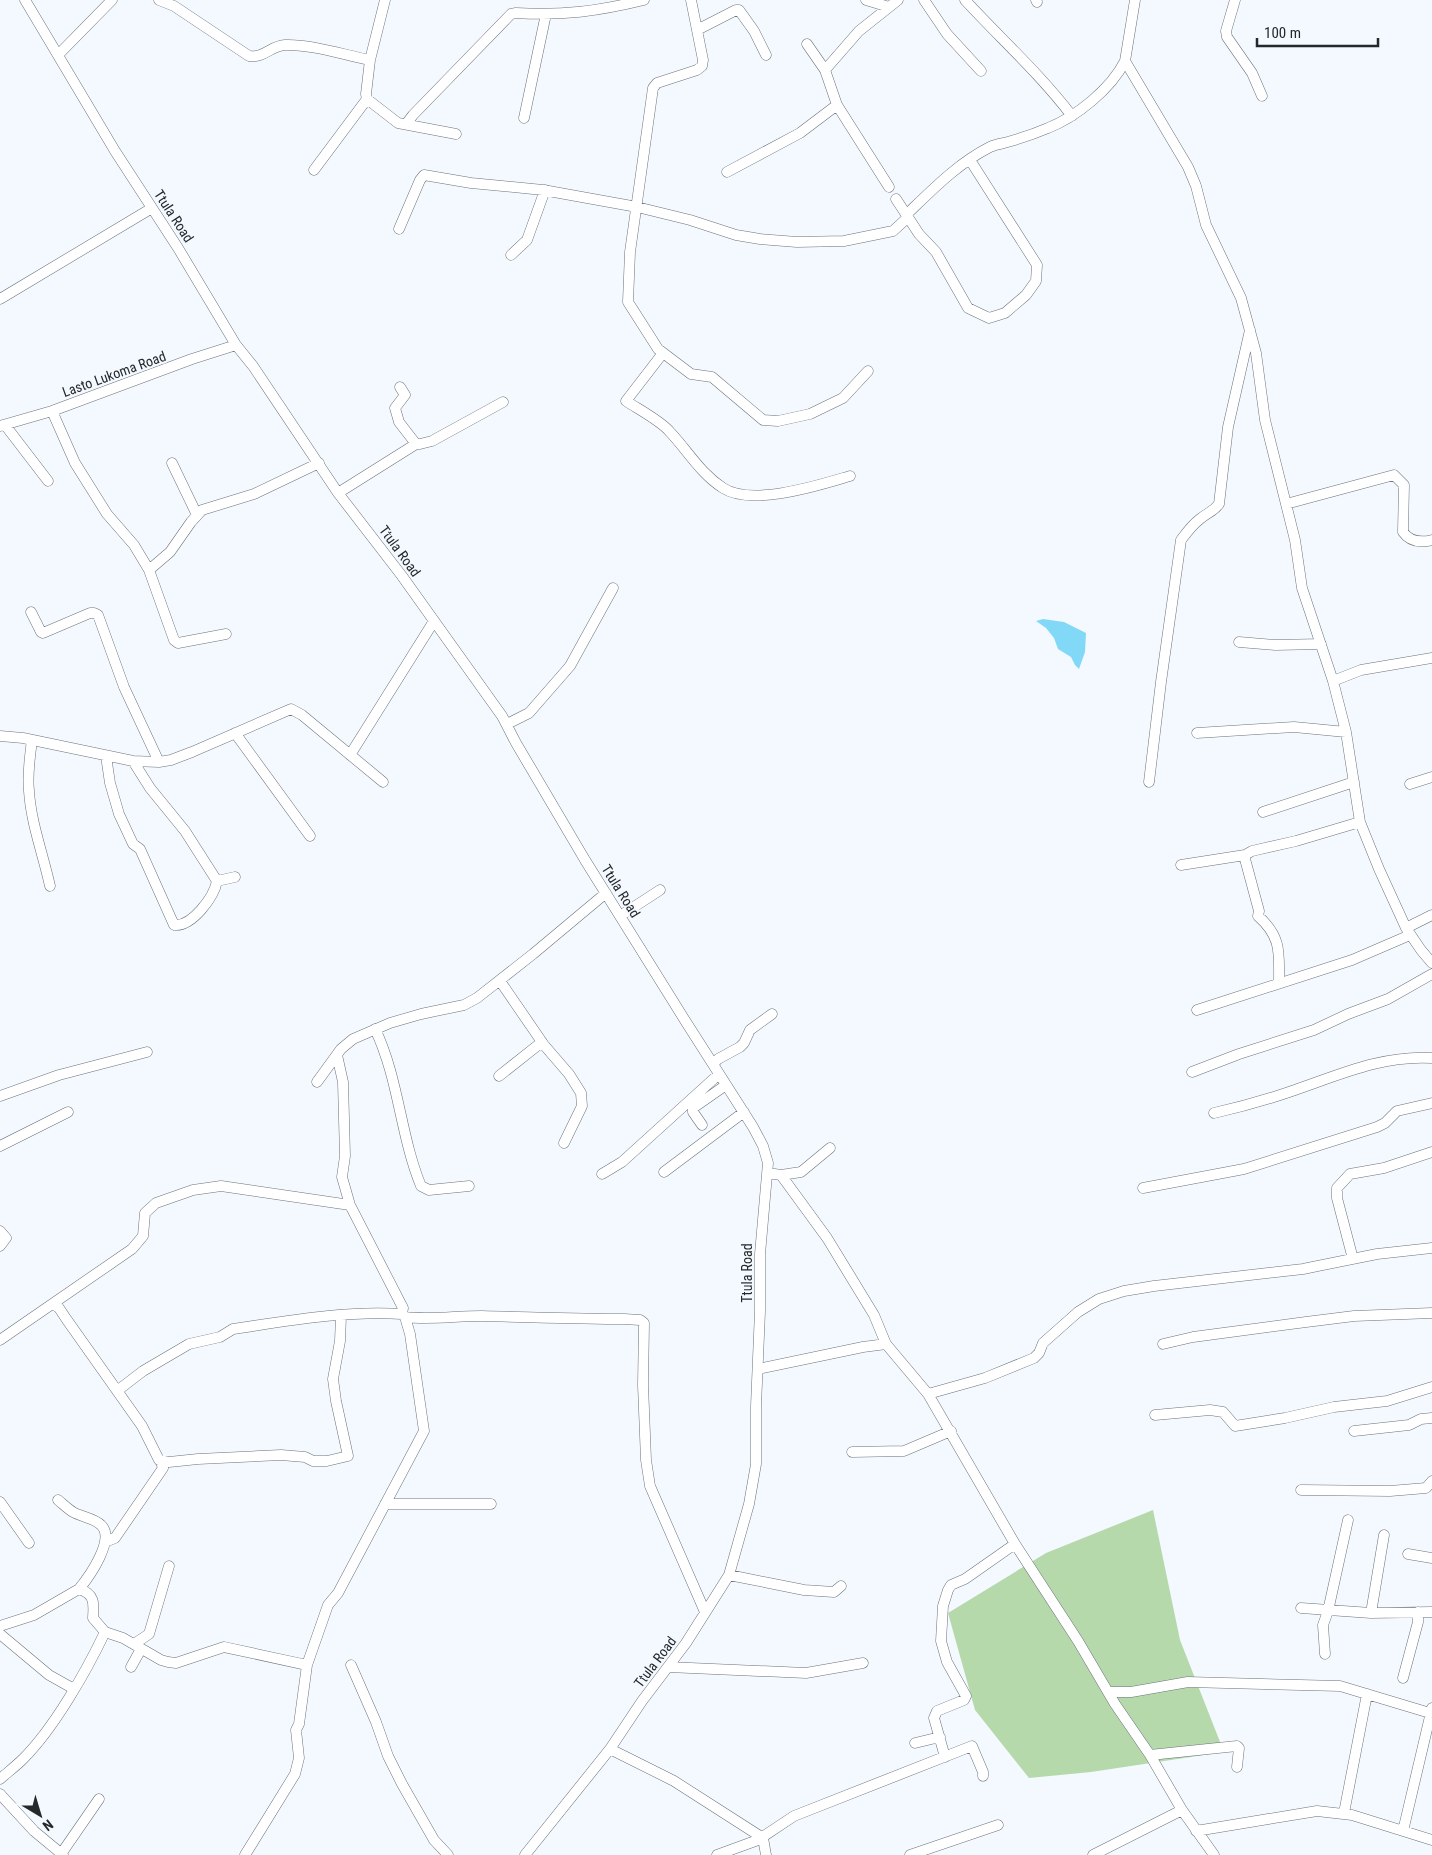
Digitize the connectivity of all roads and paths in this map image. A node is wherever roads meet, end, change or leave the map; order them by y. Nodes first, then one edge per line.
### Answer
1 (24, 0) edge
2 (112, 0) edge
3 (159, 0) edge
4 (385, 0) edge
5 (644, 0) edge
6 (691, 0) edge
7 (866, 0) edge
8 (898, 0) edge
9 (924, 0) edge
10 (965, 0) edge
11 (1135, 0) edge
12 (1235, 0) edge
13 (175, 3) edge
14 (888, 7) junction
15 (546, 14) junction
16 (697, 30) junction
17 (807, 44) dead end
18 (58, 55) junction
19 (766, 55) dead end
20 (370, 60) junction
21 (1125, 62) junction
22 (825, 70) junction
23 (981, 71) dead end
24 (1262, 96) dead end
25 (367, 99) junction
26 (836, 105) junction
27 (1072, 116) junction
28 (524, 118) dead end
29 (406, 124) junction
30 (456, 134) dead end
31 (970, 160) junction
32 (314, 170) dead end
33 (727, 172) dead end
34 (889, 187) dead end
35 (545, 190) junction
36 (896, 199) dead end
37 (637, 207) junction
38 (152, 208) junction
39 (906, 218) junction
40 (399, 229) dead end
41 (511, 255) dead end
42 (0, 299) edge
43 (1250, 328) junction
44 (236, 346) junction
45 (663, 353) junction
46 (868, 371) dead end
47 (400, 387) dead end
48 (503, 402) dead end
49 (52, 411) junction
50 (3, 425) edge
51 (416, 444) junction
52 (172, 463) dead end
53 (319, 463) junction
54 (850, 476) dead end
55 (48, 481) dead end
56 (338, 493) junction
57 (1286, 504) junction
58 (197, 515) junction
59 (1432, 540) edge
60 (149, 570) junction
61 (614, 588) dead end
62 (31, 612) dead end
63 (434, 621) junction
64 (226, 634) dead end
65 (1239, 642) dead end
66 (1321, 644) junction
67 (1432, 658) edge
68 (1333, 681) junction
69 (507, 724) junction
70 (1346, 732) junction
71 (235, 733) junction
72 (1197, 733) dead end
73 (0, 736) edge
74 (32, 740) junction
75 (350, 755) junction
76 (106, 756) junction
77 (133, 761) junction
78 (159, 762) junction
79 (1432, 777) edge
80 (383, 782) dead end
81 (1150, 782) dead end
82 (1354, 782) junction
83 (1410, 784) dead end
84 (1263, 812) dead end
85 (1360, 822) junction
86 (310, 836) dead end
87 (1245, 855) junction
88 (1181, 865) dead end
89 (235, 877) dead end
90 (217, 881) junction
91 (50, 886) dead end
92 (660, 890) dead end
93 (606, 893) junction
94 (1432, 915) edge
95 (620, 916) junction
96 (1408, 931) junction
97 (1432, 963) edge
98 (1432, 974) edge
99 (500, 981) junction
100 (1279, 982) junction
101 (1197, 1010) dead end
102 (772, 1014) dead end
103 (375, 1029) junction
104 (542, 1042) junction
105 (147, 1052) dead end
106 (337, 1055) junction
107 (1432, 1058) edge
108 (713, 1064) junction
109 (1192, 1072) dead end
110 (719, 1074) junction
111 (499, 1076) dead end
112 (317, 1082) dead end
113 (726, 1085) junction
114 (0, 1096) edge
115 (1432, 1103) edge
116 (68, 1112) dead end
117 (744, 1112) junction
118 (1214, 1113) dead end
119 (702, 1125) dead end
120 (564, 1143) dead end
121 (0, 1146) edge
122 (830, 1148) dead end
123 (1432, 1152) edge
124 (664, 1172) dead end
125 (602, 1174) dead end
126 (768, 1174) junction
127 (781, 1175) junction
128 (469, 1186) dead end
129 (1143, 1188) dead end
130 (350, 1205) junction
131 (0, 1231) edge
132 (0, 1246) edge
133 (1432, 1248) edge
134 (1353, 1259) junction
135 (53, 1304) junction
136 (1432, 1313) edge
137 (341, 1316) junction
138 (403, 1316) junction
139 (0, 1340) edge
140 (886, 1344) junction
141 (1162, 1344) dead end
142 (758, 1370) junction
143 (1432, 1388) edge
144 (118, 1391) junction
145 (928, 1394) junction
146 (1155, 1415) dead end
147 (1432, 1418) edge
148 (1354, 1430) dead end
149 (950, 1431) junction
150 (852, 1452) dead end
151 (161, 1462) junction
152 (1432, 1481) edge
153 (1301, 1490) dead end
154 (58, 1500) dead end
155 (0, 1502) edge
156 (385, 1504) junction
157 (491, 1504) dead end
158 (1348, 1520) dead end
159 (1384, 1535) dead end
160 (105, 1542) junction
161 (30, 1544) dead end
162 (1015, 1544) junction
163 (1408, 1554) dead end
164 (1432, 1558) edge
165 (169, 1566) dead end
166 (729, 1575) junction
167 (841, 1586) dead end
168 (79, 1589) junction
169 (1301, 1608) dead end
170 (1328, 1611) junction
171 (705, 1612) junction
172 (1418, 1612) junction
173 (1432, 1612) edge
174 (1371, 1613) junction
175 (0, 1626) edge
176 (105, 1632) junction
177 (0, 1634) edge
178 (138, 1646) junction
179 (1325, 1654) dead end
180 (863, 1663) dead end
181 (306, 1665) junction
182 (350, 1665) dead end
183 (132, 1667) dead end
184 (668, 1667) junction
185 (1403, 1678) dead end
186 (74, 1689) junction
187 (1108, 1692) junction
188 (1367, 1694) junction
189 (1431, 1710) edge
190 (940, 1737) junction
191 (915, 1743) dead end
192 (610, 1749) junction
193 (1150, 1755) junction
194 (945, 1756) junction
195 (1237, 1767) dead end
196 (983, 1776) dead end
197 (0, 1779) edge
198 (0, 1794) edge
199 (99, 1799) dead end
200 (1182, 1810) junction
201 (1344, 1813) junction
202 (998, 1825) dead end
203 (1196, 1831) junction
204 (1403, 1831) junction
205 (763, 1838) junction
206 (1432, 1840) edge
207 (62, 1854) edge
208 (245, 1855) edge
209 (448, 1855) edge
210 (525, 1855) edge
211 (717, 1855) edge
212 (766, 1855) edge
213 (910, 1855) edge
214 (1093, 1855) edge
215 (1214, 1855) edge

1 - 18 street, Ttula Road
2 - 18 street
3 - 13 street
4 - 20 street
5 - 15 street
6 - 16 street
7 - 14 street
8 - 14 street
9 - 23 street
10 - 27 street
11 - 21 street
12 - 24 street
13 - 20 street
14 - 22 street
15 - 28 street
15 - 29 street
16 - 19 street
16 - 37 street
17 - 22 street
18 - 38 street, Ttula Road
20 - 25 street
21 - 27 street
21 - 43 street
22 - 26 street
25 - 29 street
25 - 32 street
26 - 33 street
26 - 34 street
27 - 31 street
29 - 30 street
31 - 39 street
31 - 39 street
35 - 37 street
35 - 40 street
35 - 41 street
36 - 39 street
37 - 39 street
37 - 45 street
38 - 42 street
38 - 44 street, Ttula Road
43 - 57 street
43 - 81 street
44 - 49 street, Lasto Lukoma Road
44 - 53 street, Ttula Road
45 - 46 street
45 - 54 street
47 - 51 street
48 - 51 street
49 - 50 street, Lasto Lukoma Road
49 - 60 street
50 - 55 street
51 - 56 street
52 - 58 street
53 - 56 street, Ttula Road
53 - 58 street
56 - 63 street, Ttula Road
57 - 59 street
57 - 66 street
58 - 60 street
60 - 64 street
61 - 69 street
62 - 78 street
63 - 69 street, Ttula Road
63 - 75 street
65 - 66 street
66 - 68 street
67 - 68 street
68 - 70 street
69 - 93 street, Ttula Road
70 - 72 street
70 - 82 street
71 - 75 street
71 - 78 street
71 - 86 street
73 - 74 street
74 - 76 street
74 - 91 street
75 - 80 street
76 - 77 street
76 - 90 street
77 - 78 street
77 - 90 street
79 - 83 street
82 - 84 street
82 - 85 street
85 - 87 street
85 - 96 street
87 - 88 street
87 - 100 street
89 - 90 street
92 - 95 street
93 - 95 street, Ttula Road
93 - 99 street
94 - 96 street
95 - 108 street, Ttula Road
96 - 97 street
96 - 100 street
98 - 109 street
99 - 103 street
99 - 104 street
100 - 101 street
102 - 108 street
103 - 106 street
103 - 128 street
104 - 111 street
104 - 120 street
105 - 114 street
106 - 112 street
106 - 130 street
107 - 118 street
108 - 110 street, Ttula Road
110 - 113 street, Ttula Road
110 - 125 street
113 - 117 street, Ttula Road
113 - 119 street
115 - 129 street
116 - 121 street
117 - 124 street
117 - 126 street, Ttula Road
122 - 127 street
123 - 134 street
126 - 127 street
126 - 142 street, Ttula Road
127 - 140 street
130 - 135 street
130 - 138 street
131 - 132 street
133 - 134 street
134 - 145 street
135 - 139 street
135 - 144 street
136 - 141 street
137 - 138 street
137 - 144 street
137 - 151 street
138 - 156 street
138 - 171 street
140 - 142 street
140 - 145 street
142 - 166 street, Ttula Road
143 - 146 street
144 - 151 street
145 - 149 street
147 - 148 street
149 - 150 street
149 - 162 street
151 - 160 street
152 - 153 street
154 - 160 street
155 - 161 street
156 - 157 street
156 - 181 street
158 - 170 street
159 - 174 street
160 - 168 street
162 - 187 street
162 - 190 street
163 - 164 street
165 - 178 street
166 - 167 street
166 - 171 street, Ttula Road
168 - 175 street
168 - 176 street
169 - 170 street
170 - 174 street
170 - 179 street
171 - 184 street, Ttula Road
172 - 173 street
172 - 174 street
172 - 185 street
176 - 178 street
176 - 186 street
177 - 186 street
178 - 181 street
178 - 183 street
180 - 184 street
181 - 208 street
182 - 209 street
184 - 192 street, Ttula Road
186 - 197 street
187 - 188 street
187 - 193 street
188 - 189 street
188 - 201 street
189 - 204 street
190 - 191 street
190 - 194 street
192 - 205 street
192 - 210 street, Ttula Road
193 - 195 street
193 - 200 street
194 - 196 street
194 - 205 street
198 - 207 street
199 - 207 street
200 - 203 street
200 - 214 street
201 - 203 street
201 - 204 street
202 - 213 street
203 - 215 street
204 - 206 street
205 - 211 street
205 - 212 street

